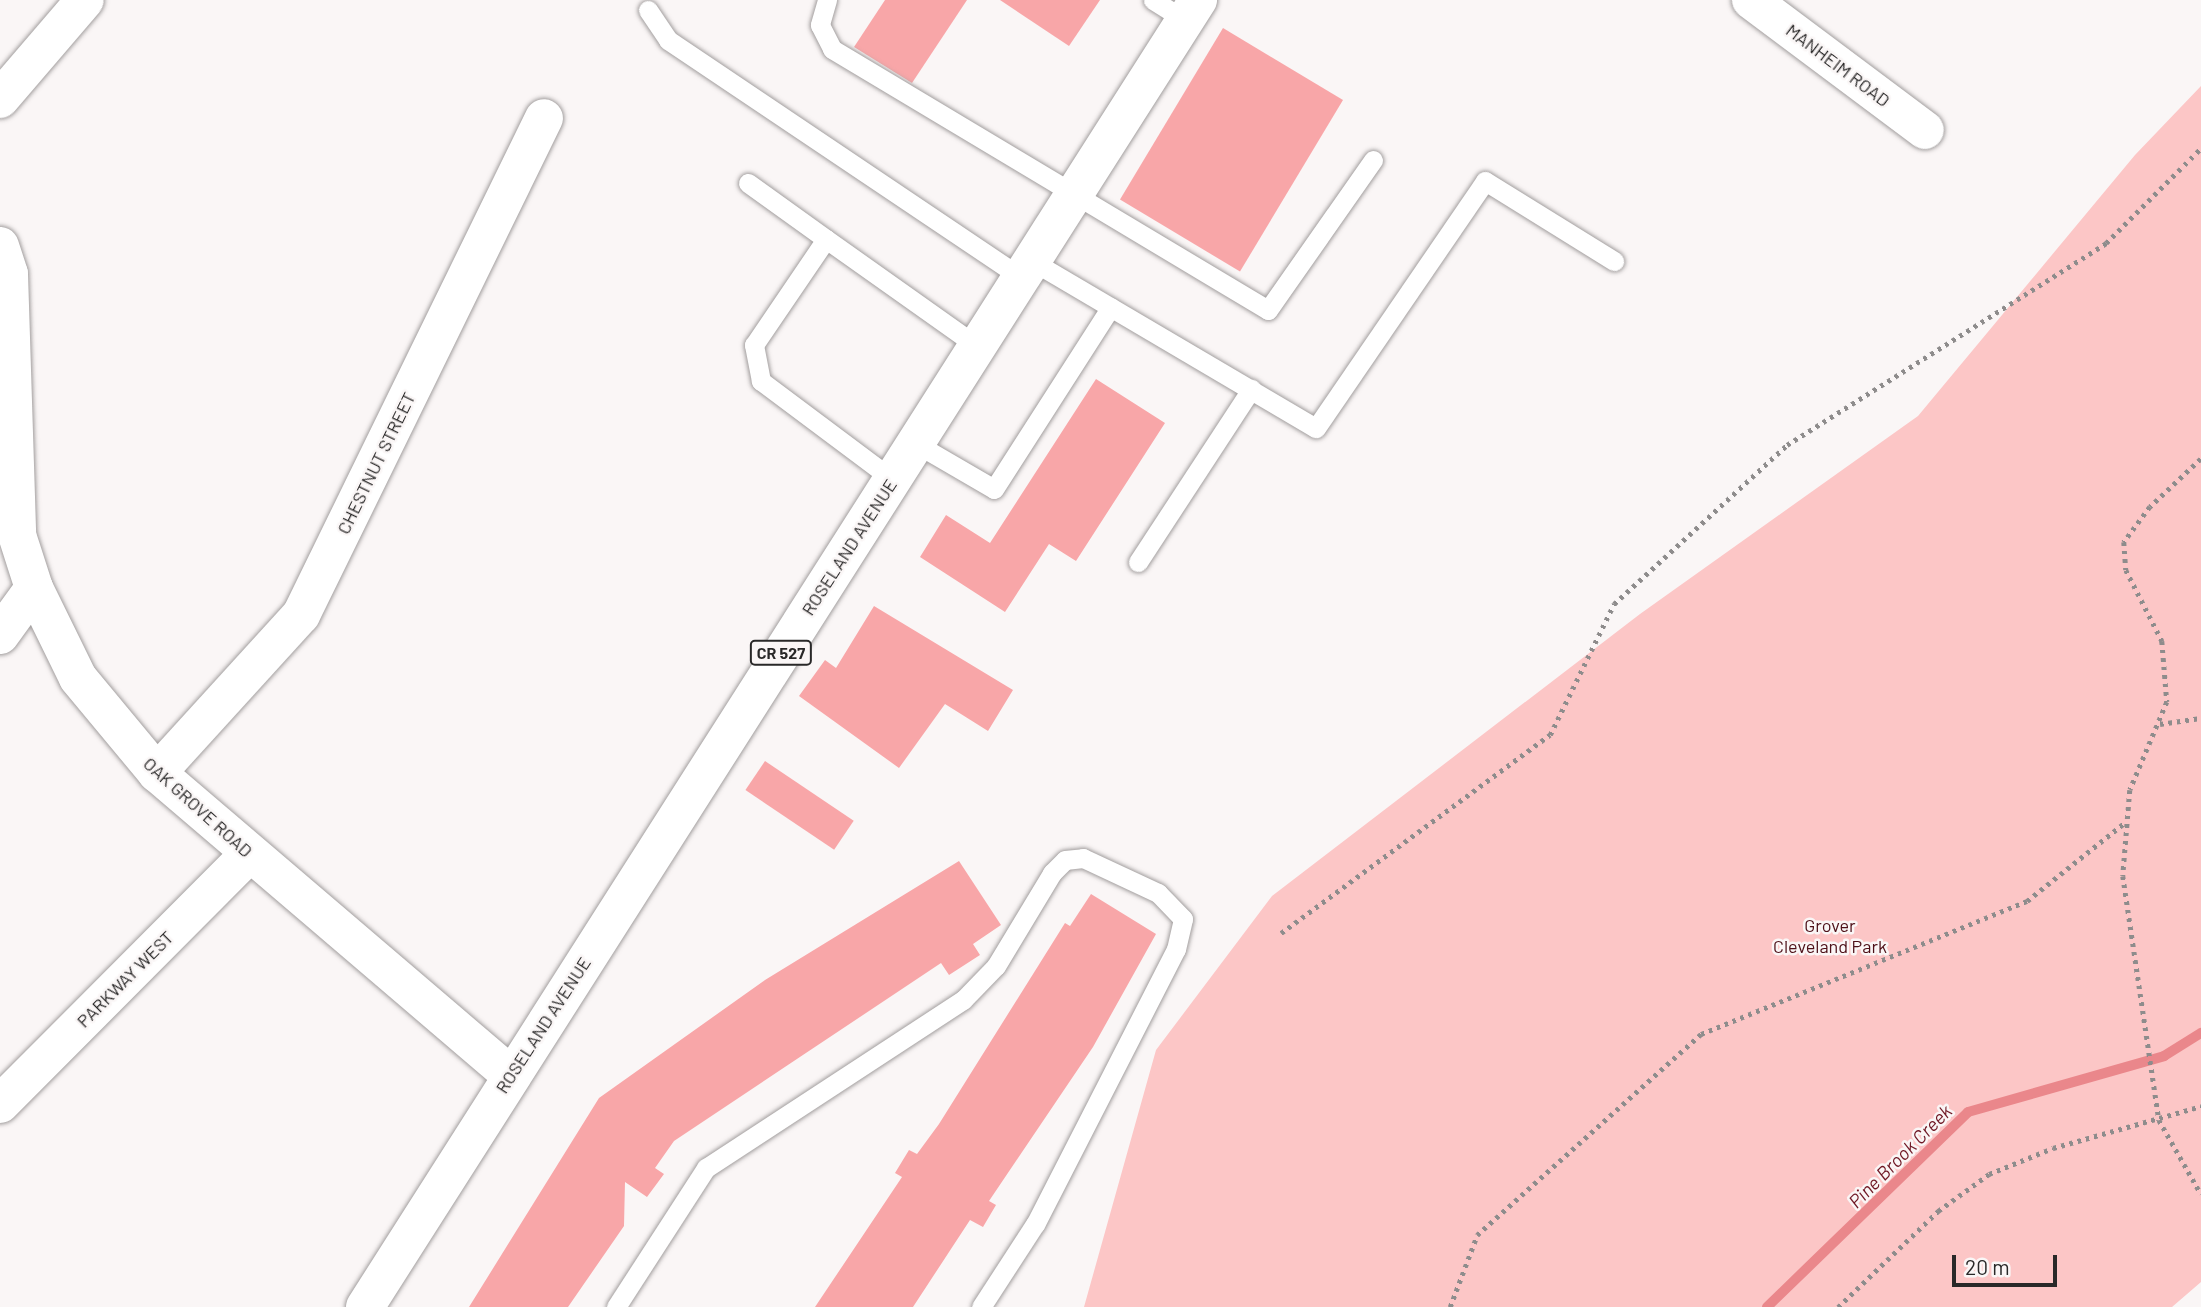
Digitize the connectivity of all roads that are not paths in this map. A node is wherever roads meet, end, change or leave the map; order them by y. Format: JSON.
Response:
{"nodes":[{"id":1,"x":85,"y":0,"type":"edge"},
{"id":2,"x":827,"y":0,"type":"edge"},
{"id":3,"x":1153,"y":0,"type":"edge"},
{"id":4,"x":1751,"y":0,"type":"edge"},
{"id":5,"x":648,"y":10,"type":"dead end"},
{"id":6,"x":1192,"y":10,"type":"edge"},
{"id":7,"x":0,"y":99,"type":"edge"},
{"id":8,"x":544,"y":118,"type":"dead end"},
{"id":9,"x":1925,"y":131,"type":"dead end"},
{"id":10,"x":1373,"y":160,"type":"dead end"},
{"id":11,"x":748,"y":183,"type":"dead end"},
{"id":12,"x":1076,"y":192,"type":"junction"},
{"id":13,"x":826,"y":239,"type":"junction"},
{"id":14,"x":0,"y":246,"type":"edge"},
{"id":15,"x":1614,"y":261,"type":"dead end"},
{"id":16,"x":1026,"y":269,"type":"junction"},
{"id":17,"x":1111,"y":307,"type":"junction"},
{"id":18,"x":977,"y":346,"type":"junction"},
{"id":19,"x":1251,"y":389,"type":"junction"},
{"id":20,"x":915,"y":443,"type":"junction"},
{"id":21,"x":892,"y":479,"type":"junction"},
{"id":22,"x":1138,"y":562,"type":"dead end"},
{"id":23,"x":34,"y":588,"type":"junction"},
{"id":24,"x":0,"y":635,"type":"edge"},
{"id":25,"x":157,"y":773,"type":"junction"},
{"id":26,"x":249,"y":854,"type":"junction"},
{"id":27,"x":511,"y":1075,"type":"junction"},
{"id":28,"x":0,"y":1104,"type":"edge"},
{"id":29,"x":365,"y":1307,"type":"edge"},
{"id":30,"x":616,"y":1307,"type":"edge"},
{"id":31,"x":981,"y":1307,"type":"edge"}],
"edges":[{"from":1,"to":7,"type":"street"},
{"from":2,"to":12,"type":"lane"},
{"from":3,"to":6,"type":"lane"},
{"from":4,"to":9,"type":"street","name":"MANHEIM ROAD"},
{"from":5,"to":16,"type":"lane"},
{"from":6,"to":12,"type":"street","name":"ROSELAND AVENUE","number":"CR 527"},
{"from":8,"to":25,"type":"street","name":"CHESTNUT STREET"},
{"from":10,"to":12,"type":"lane"},
{"from":11,"to":13,"type":"lane"},
{"from":12,"to":16,"type":"street","name":"ROSELAND AVENUE","number":"CR 527"},
{"from":13,"to":18,"type":"lane"},
{"from":13,"to":21,"type":"lane"},
{"from":14,"to":23,"type":"street","name":"OAK GROVE ROAD"},
{"from":15,"to":19,"type":"lane"},
{"from":16,"to":17,"type":"lane"},
{"from":16,"to":18,"type":"street","name":"ROSELAND AVENUE","number":"CR 527"},
{"from":17,"to":19,"type":"lane"},
{"from":17,"to":20,"type":"lane"},
{"from":18,"to":20,"type":"street","name":"ROSELAND AVENUE","number":"CR 527"},
{"from":19,"to":22,"type":"lane"},
{"from":20,"to":21,"type":"street","name":"ROSELAND AVENUE","number":"CR 527"},
{"from":21,"to":27,"type":"street","name":"ROSELAND AVENUE","number":"CR 527"},
{"from":23,"to":24,"type":"street"},
{"from":23,"to":25,"type":"street","name":"OAK GROVE ROAD"},
{"from":25,"to":26,"type":"street","name":"OAK GROVE ROAD"},
{"from":26,"to":27,"type":"street","name":"OAK GROVE ROAD"},
{"from":26,"to":28,"type":"street","name":"PARKWAY WEST"},
{"from":27,"to":29,"type":"street","name":"ROSELAND AVENUE","number":"CR 527"},
{"from":30,"to":31,"type":"lane"}]}
